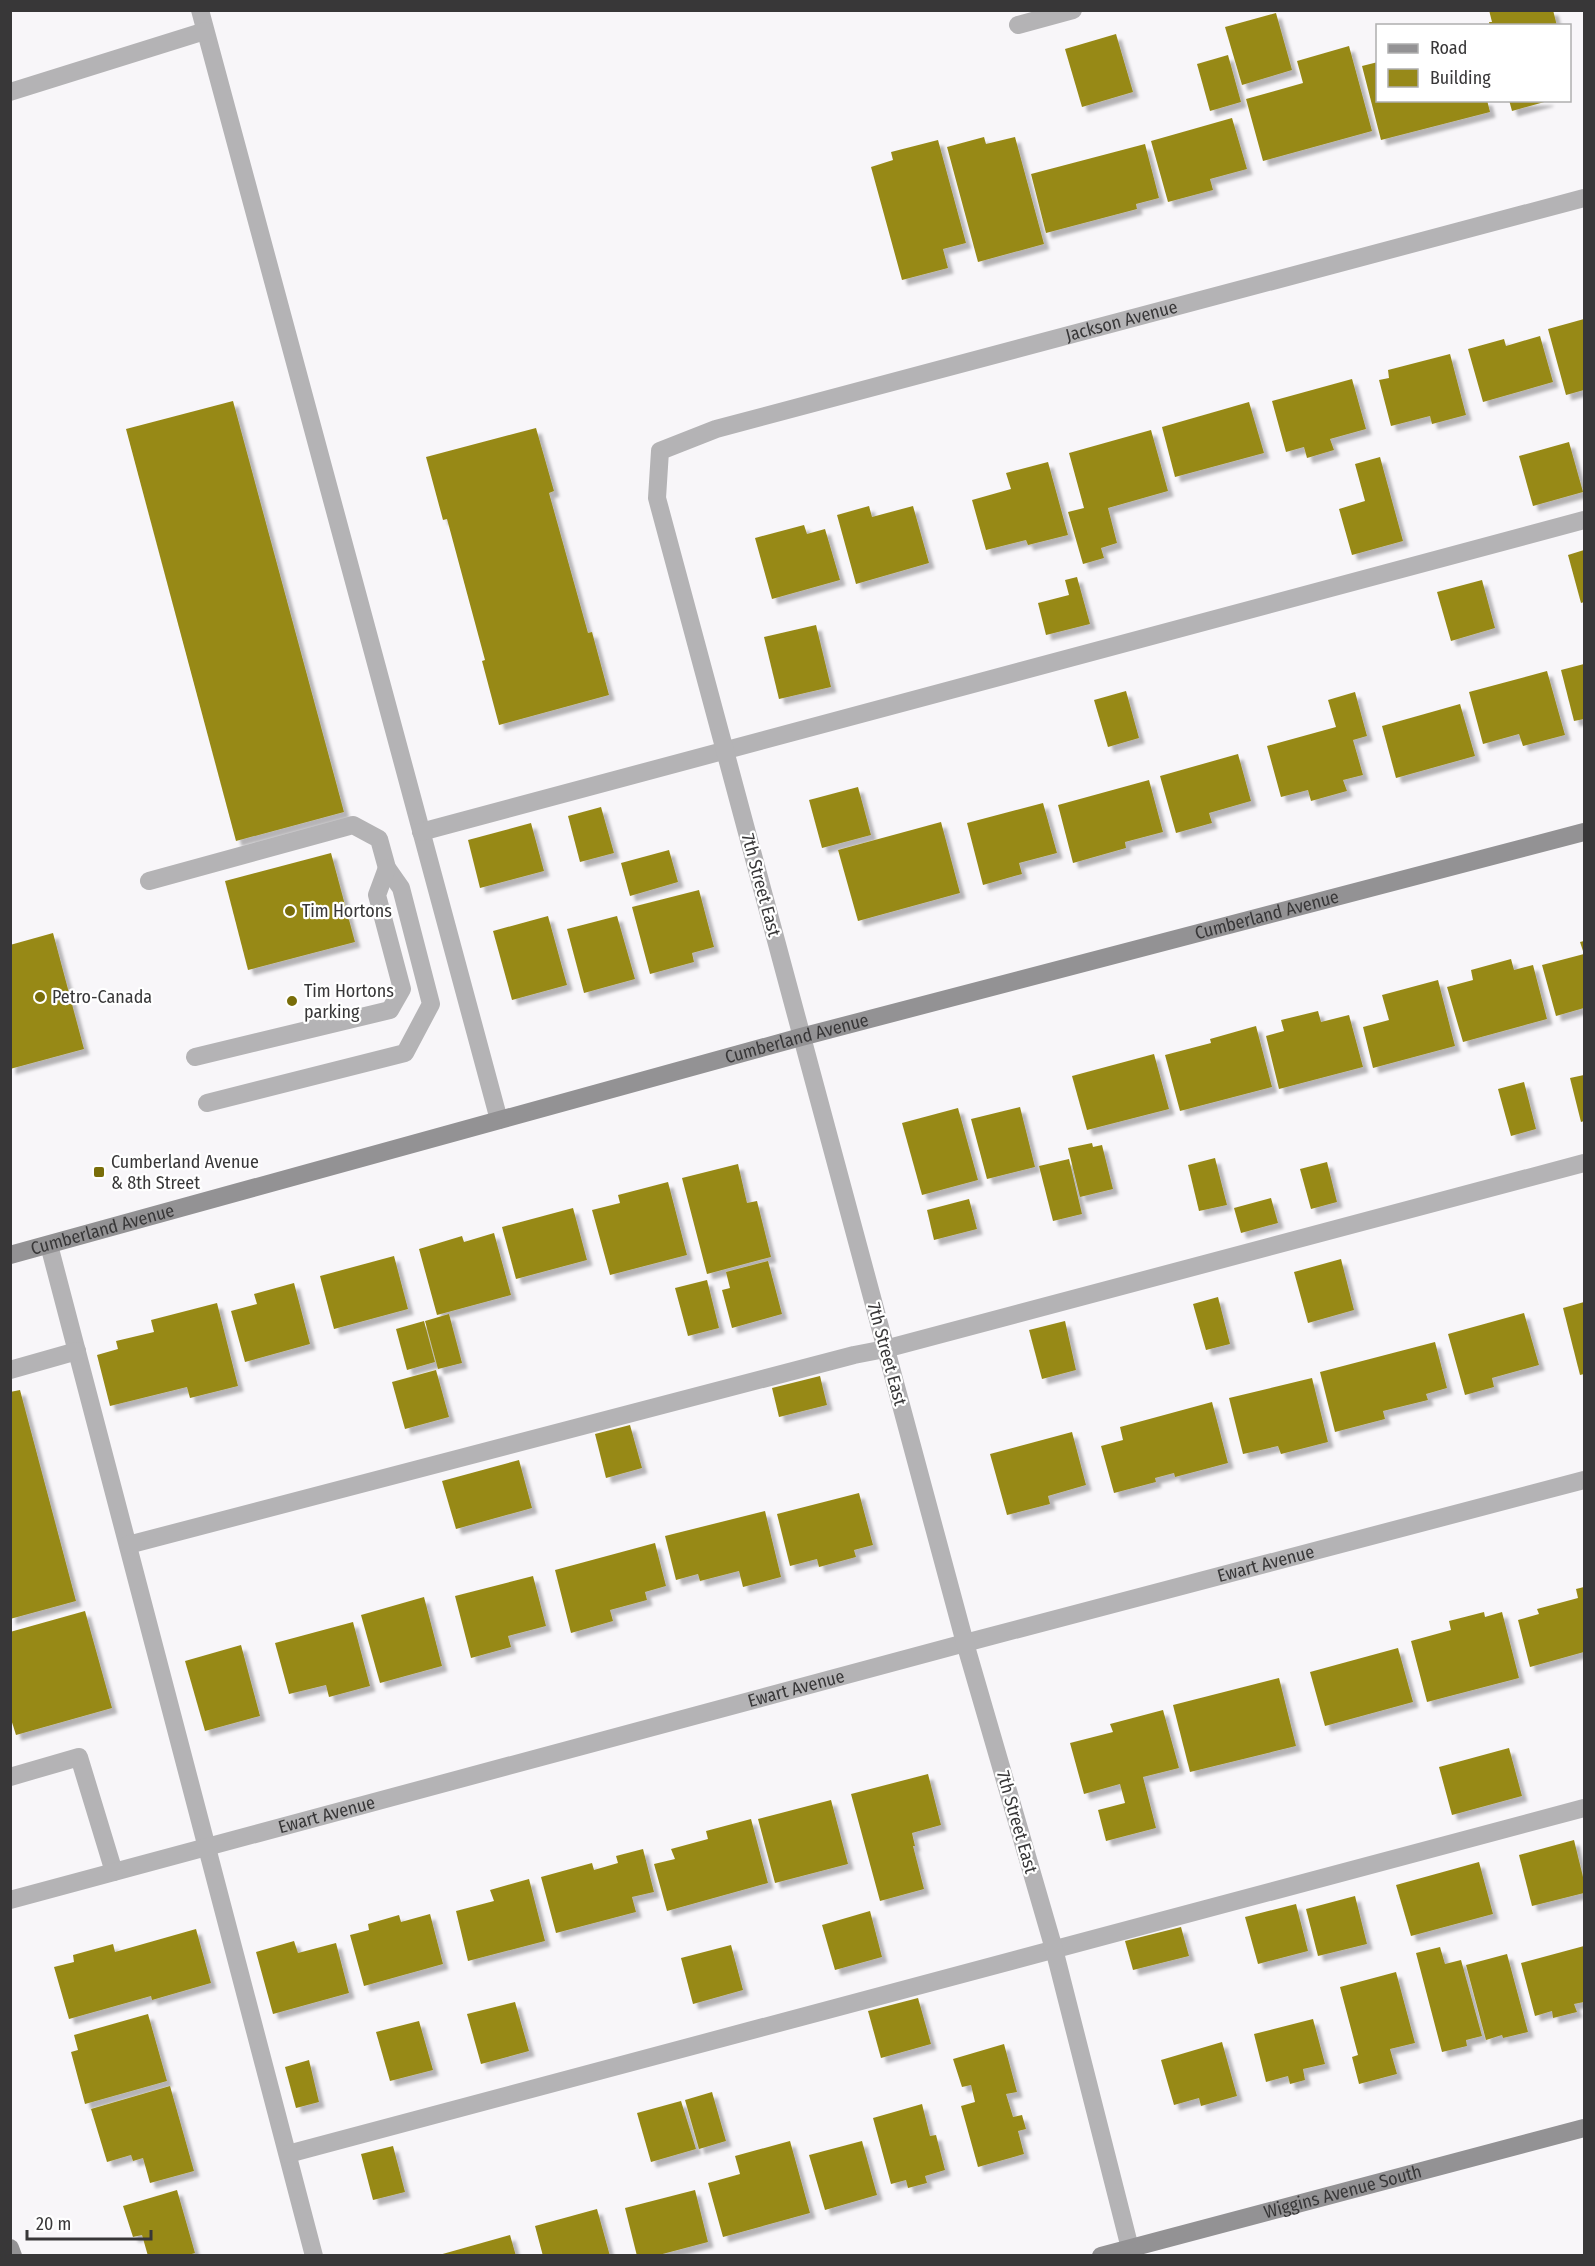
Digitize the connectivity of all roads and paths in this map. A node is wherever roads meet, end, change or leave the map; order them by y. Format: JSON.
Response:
{"nodes":[{"id":1,"x":200,"y":10,"type":"edge"},
{"id":2,"x":1073,"y":10,"type":"edge"},
{"id":3,"x":1018,"y":25,"type":"dead end"},
{"id":4,"x":205,"y":31,"type":"junction"},
{"id":5,"x":10,"y":92,"type":"edge"},
{"id":6,"x":1584,"y":198,"type":"edge"},
{"id":7,"x":660,"y":451,"type":"joint"},
{"id":8,"x":1584,"y":520,"type":"edge"},
{"id":9,"x":726,"y":749,"type":"junction"},
{"id":10,"x":421,"y":832,"type":"junction"},
{"id":11,"x":1584,"y":832,"type":"edge"},
{"id":12,"x":387,"y":868,"type":"junction"},
{"id":13,"x":149,"y":881,"type":"dead end"},
{"id":14,"x":801,"y":1036,"type":"junction"},
{"id":15,"x":195,"y":1058,"type":"dead end"},
{"id":16,"x":207,"y":1103,"type":"dead end"},
{"id":17,"x":499,"y":1120,"type":"junction"},
{"id":18,"x":1584,"y":1163,"type":"edge"},
{"id":19,"x":49,"y":1245,"type":"junction"},
{"id":20,"x":10,"y":1255,"type":"edge"},
{"id":21,"x":885,"y":1349,"type":"junction"},
{"id":22,"x":77,"y":1351,"type":"junction"},
{"id":23,"x":10,"y":1371,"type":"edge"},
{"id":24,"x":1584,"y":1480,"type":"edge"},
{"id":25,"x":128,"y":1545,"type":"junction"},
{"id":26,"x":965,"y":1643,"type":"junction"},
{"id":27,"x":10,"y":1777,"type":"edge"},
{"id":28,"x":1584,"y":1808,"type":"edge"},
{"id":29,"x":207,"y":1848,"type":"junction"},
{"id":30,"x":114,"y":1872,"type":"junction"},
{"id":31,"x":10,"y":1900,"type":"edge"},
{"id":32,"x":1054,"y":1949,"type":"junction"},
{"id":33,"x":1584,"y":2128,"type":"edge"},
{"id":34,"x":288,"y":2154,"type":"junction"},
{"id":35,"x":10,"y":2248,"type":"edge"},
{"id":36,"x":1131,"y":2252,"type":"edge"},
{"id":37,"x":13,"y":2256,"type":"edge"},
{"id":38,"x":314,"y":2256,"type":"edge"},
{"id":39,"x":1101,"y":2256,"type":"edge"}],
"edges":[{"from":1,"to":4,"type":"street"},
{"from":2,"to":3,"type":"street"},
{"from":4,"to":5,"type":"street"},
{"from":4,"to":10,"type":"street"},
{"from":6,"to":7,"type":"street","name":"Jackson Avenue"},
{"from":7,"to":9,"type":"street","name":"7th Street East"},
{"from":8,"to":9,"type":"street"},
{"from":9,"to":10,"type":"street"},
{"from":9,"to":14,"type":"street","name":"7th Street East"},
{"from":10,"to":17,"type":"street"},
{"from":11,"to":14,"type":"main road","name":"Cumberland Avenue"},
{"from":12,"to":13,"type":"street"},
{"from":12,"to":15,"type":"street"},
{"from":12,"to":16,"type":"street"},
{"from":14,"to":17,"type":"main road","name":"Cumberland Avenue"},
{"from":14,"to":21,"type":"street","name":"7th Street East"},
{"from":17,"to":19,"type":"main road","name":"Cumberland Avenue"},
{"from":18,"to":21,"type":"street"},
{"from":19,"to":20,"type":"main road","name":"Cumberland Avenue"},
{"from":19,"to":22,"type":"street"},
{"from":21,"to":25,"type":"street"},
{"from":21,"to":26,"type":"street","name":"7th Street East"},
{"from":22,"to":23,"type":"street"},
{"from":22,"to":25,"type":"street"},
{"from":24,"to":26,"type":"street","name":"Ewart Avenue"},
{"from":25,"to":29,"type":"street"},
{"from":26,"to":29,"type":"street","name":"Ewart Avenue"},
{"from":26,"to":32,"type":"street","name":"7th Street East"},
{"from":27,"to":30,"type":"street"},
{"from":28,"to":32,"type":"street"},
{"from":29,"to":30,"type":"street","name":"Ewart Avenue"},
{"from":29,"to":34,"type":"street"},
{"from":30,"to":31,"type":"street","name":"Ewart Avenue"},
{"from":32,"to":34,"type":"street"},
{"from":32,"to":36,"type":"street","name":"7th Street East"},
{"from":33,"to":36,"type":"main road","name":"Wiggins Avenue South"},
{"from":34,"to":38,"type":"street"},
{"from":35,"to":37,"type":"main road"},
{"from":36,"to":39,"type":"main road","name":"Wiggins Avenue South"}]}
